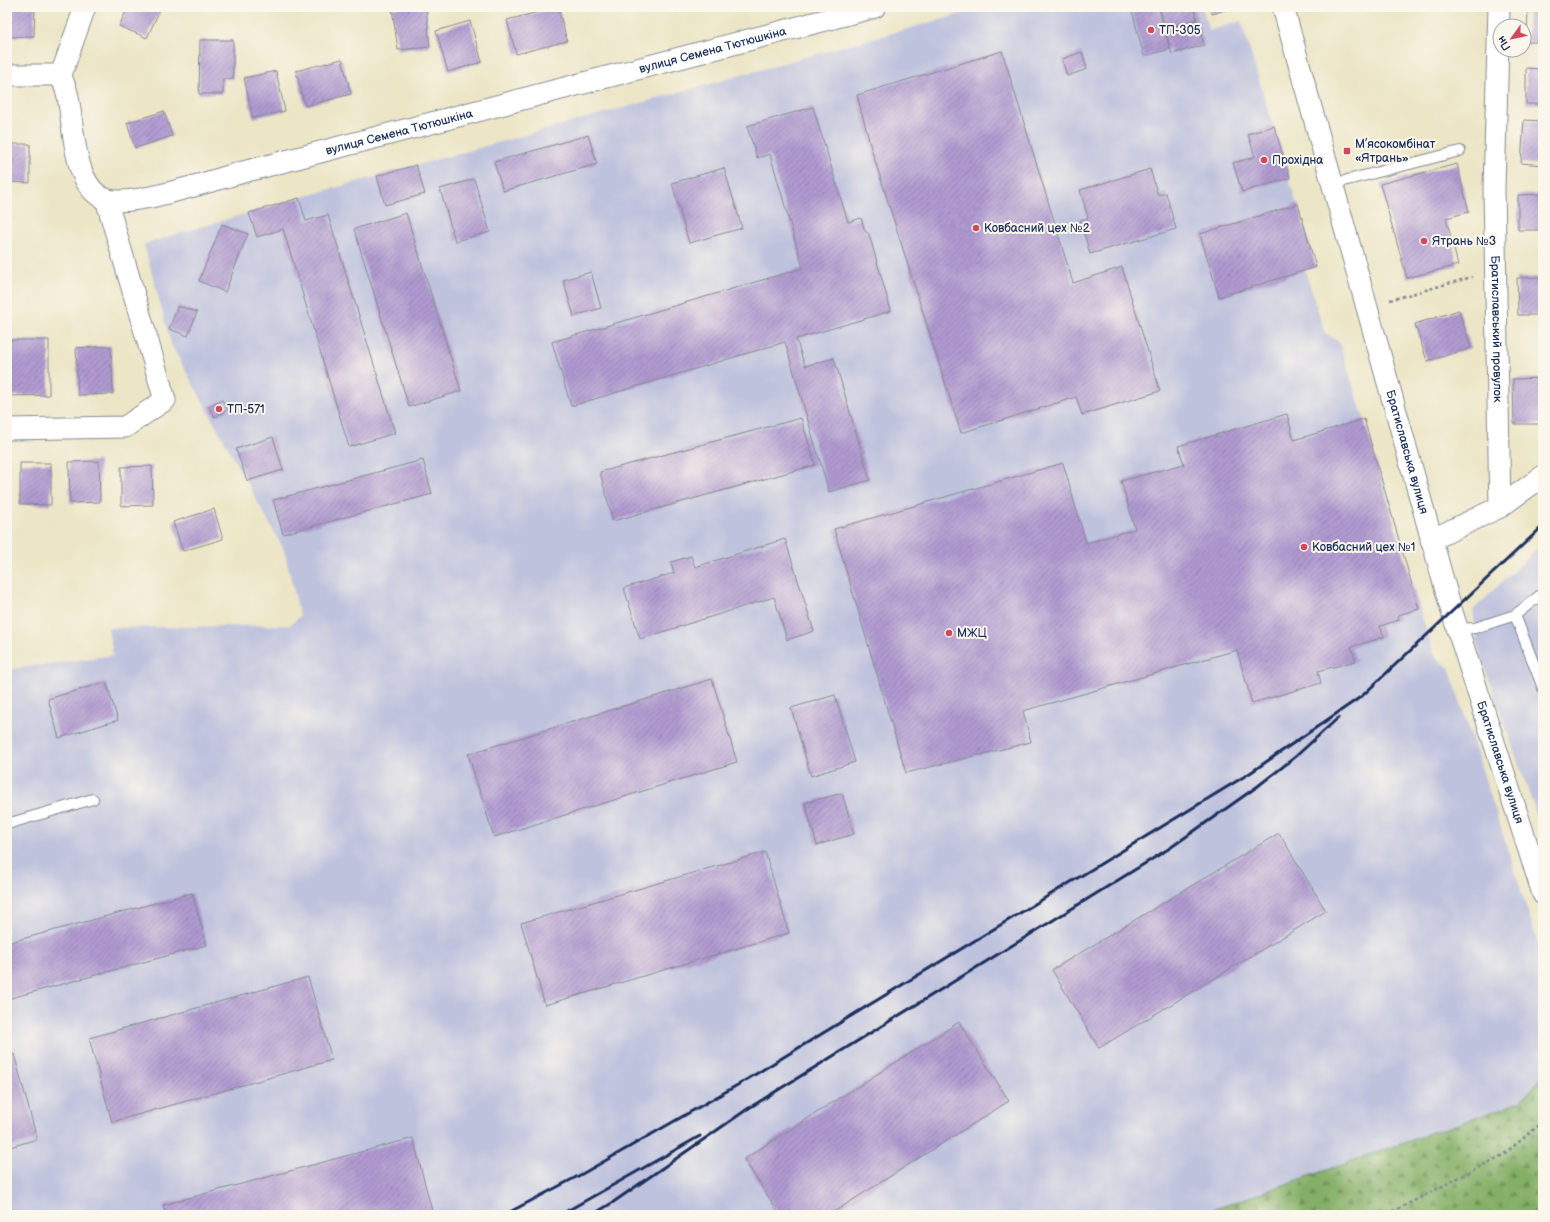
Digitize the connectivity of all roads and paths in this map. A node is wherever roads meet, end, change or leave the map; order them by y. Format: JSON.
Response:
{"nodes":[{"id":1,"x":85,"y":7,"type":"edge"},
{"id":2,"x":875,"y":7,"type":"edge"},
{"id":3,"x":1282,"y":7,"type":"edge"},
{"id":4,"x":1499,"y":7,"type":"edge"},
{"id":5,"x":7,"y":75,"type":"edge"},
{"id":6,"x":61,"y":75,"type":"junction"},
{"id":7,"x":1460,"y":150,"type":"dead end"},
{"id":8,"x":1332,"y":184,"type":"junction"},
{"id":9,"x":106,"y":199,"type":"junction"},
{"id":10,"x":1495,"y":270,"type":"junction"},
{"id":11,"x":1366,"y":307,"type":"junction"},
{"id":12,"x":7,"y":429,"type":"edge"},
{"id":13,"x":1543,"y":476,"type":"edge"},
{"id":14,"x":1500,"y":507,"type":"junction"},
{"id":15,"x":1431,"y":540,"type":"junction"},
{"id":16,"x":1543,"y":593,"type":"edge"},
{"id":17,"x":1515,"y":615,"type":"junction"},
{"id":18,"x":1457,"y":629,"type":"junction"},
{"id":19,"x":1543,"y":688,"type":"edge"},
{"id":20,"x":93,"y":799,"type":"dead end"},
{"id":21,"x":7,"y":824,"type":"edge"},
{"id":22,"x":1543,"y":894,"type":"edge"},
{"id":23,"x":1543,"y":1122,"type":"edge"},
{"id":24,"x":1381,"y":1215,"type":"edge"}],
"edges":[{"from":1,"to":6,"type":"street"},
{"from":2,"to":9,"type":"street","name":"вулиця Семена Тютюшкіна"},
{"from":3,"to":8,"type":"street","name":"Братиславська вулиця"},
{"from":4,"to":10,"type":"street","name":"Братиславський провулок"},
{"from":5,"to":6,"type":"street"},
{"from":6,"to":9,"type":"street"},
{"from":7,"to":8,"type":"lane"},
{"from":8,"to":11,"type":"street","name":"Братиславська вулиця"},
{"from":9,"to":12,"type":"street"},
{"from":10,"to":11,"type":"path"},
{"from":10,"to":14,"type":"street","name":"Братиславський провулок"},
{"from":11,"to":15,"type":"street","name":"Братиславська вулиця"},
{"from":13,"to":14,"type":"street"},
{"from":14,"to":15,"type":"street"},
{"from":15,"to":18,"type":"street","name":"Братиславська вулиця"},
{"from":16,"to":17,"type":"lane"},
{"from":17,"to":18,"type":"lane"},
{"from":17,"to":19,"type":"lane"},
{"from":18,"to":22,"type":"street","name":"Братиславська вулиця"},
{"from":20,"to":21,"type":"lane"},
{"from":23,"to":24,"type":"path"}]}
